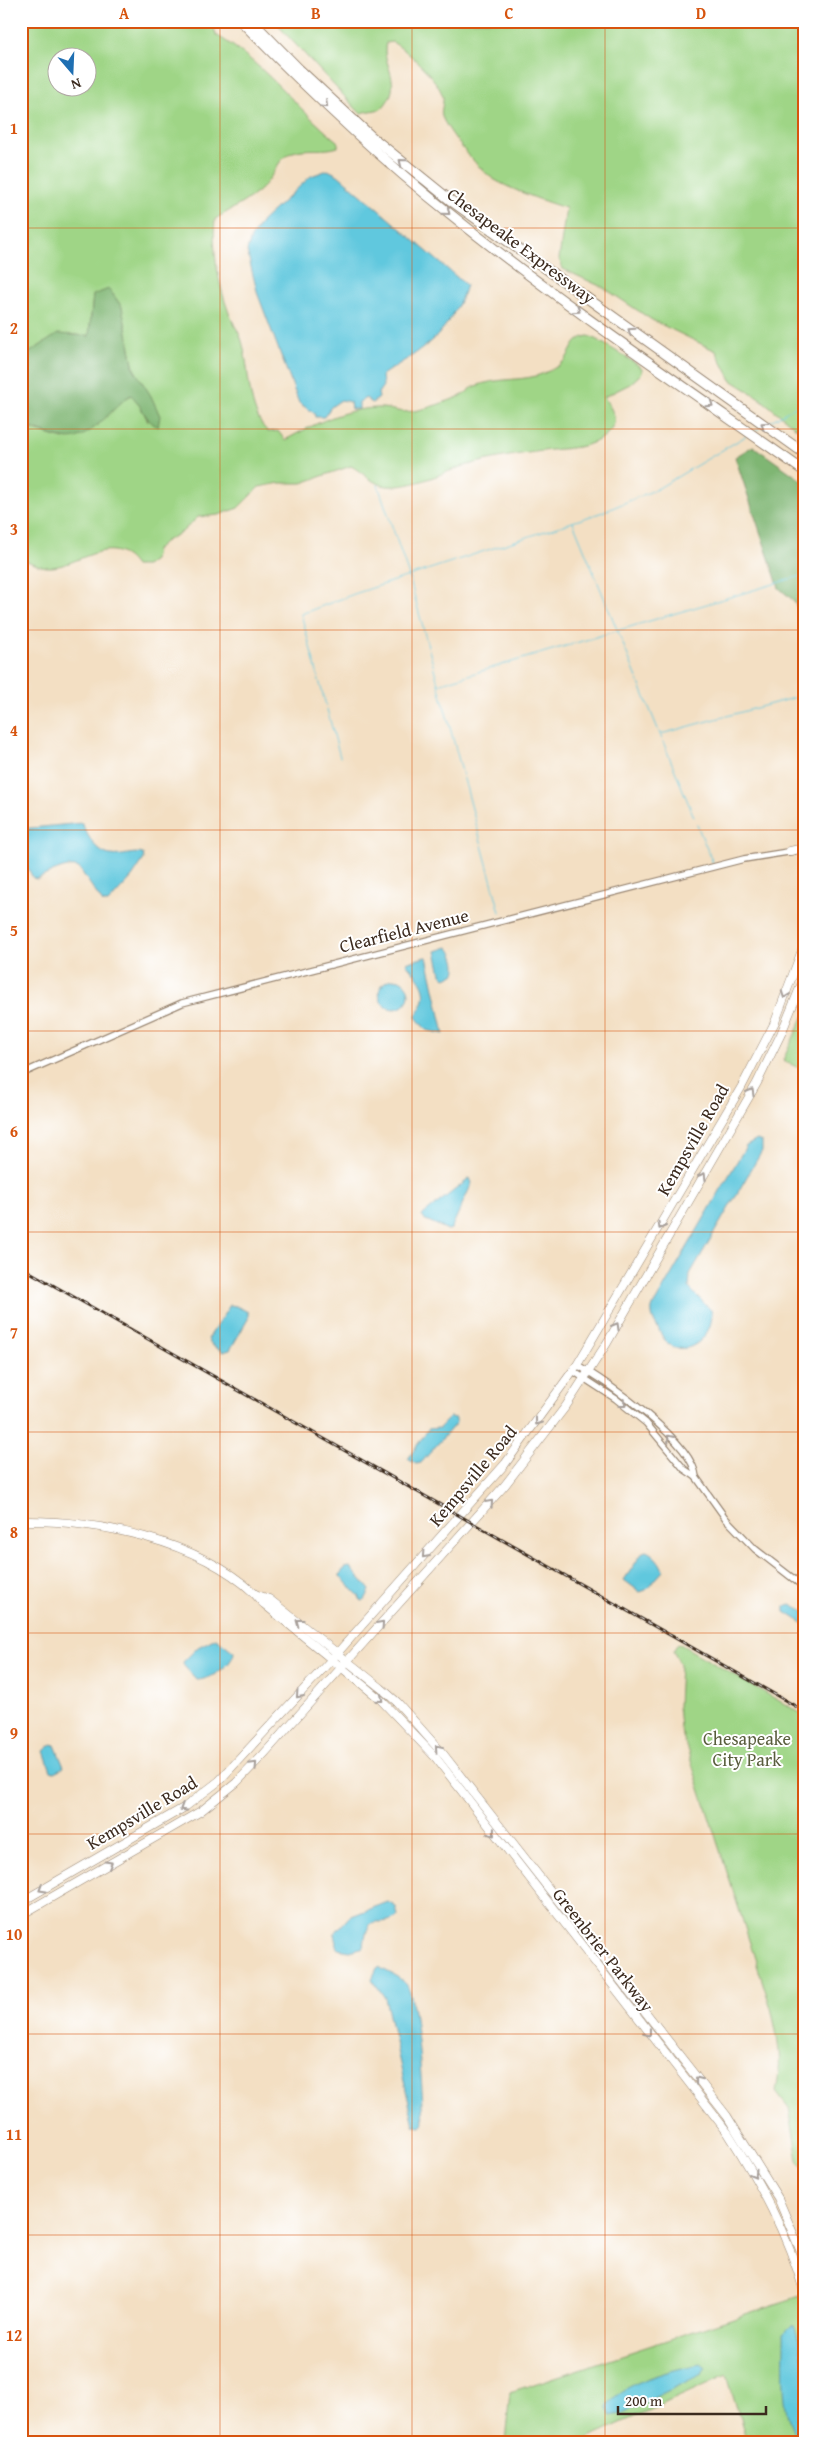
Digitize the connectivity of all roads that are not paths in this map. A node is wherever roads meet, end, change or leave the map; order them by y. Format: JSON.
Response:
{"nodes":[{"id":1,"x":241,"y":21,"type":"edge"},
{"id":2,"x":252,"y":21,"type":"edge"},
{"id":3,"x":804,"y":453,"type":"edge"},
{"id":4,"x":804,"y":470,"type":"edge"},
{"id":5,"x":804,"y":850,"type":"edge"},
{"id":6,"x":790,"y":851,"type":"joint"},
{"id":7,"x":804,"y":946,"type":"edge"},
{"id":8,"x":804,"y":978,"type":"edge"},
{"id":9,"x":21,"y":1074,"type":"edge"},
{"id":10,"x":575,"y":1368,"type":"junction"},
{"id":11,"x":587,"y":1375,"type":"junction"},
{"id":12,"x":696,"y":1477,"type":"junction"},
{"id":13,"x":21,"y":1521,"type":"edge"},
{"id":14,"x":804,"y":1587,"type":"edge"},
{"id":15,"x":255,"y":1594,"type":"junction"},
{"id":16,"x":338,"y":1652,"type":"junction"},
{"id":17,"x":332,"y":1659,"type":"junction"},
{"id":18,"x":349,"y":1660,"type":"junction"},
{"id":19,"x":342,"y":1668,"type":"junction"},
{"id":20,"x":21,"y":1902,"type":"edge"},
{"id":21,"x":21,"y":1915,"type":"edge"},
{"id":22,"x":804,"y":2259,"type":"edge"},
{"id":23,"x":804,"y":2291,"type":"edge"}],
"edges":[{"from":1,"to":4,"type":"highway","name":"Chesapeake Expressway","one_way":true},
{"from":3,"to":2,"type":"highway","name":"Chesapeake Expressway","one_way":true},
{"from":5,"to":6,"type":"main road"},
{"from":6,"to":9,"type":"street","name":"Clearfield Avenue"},
{"from":7,"to":10,"type":"main road","name":"Kempsville Road","one_way":true},
{"from":11,"to":8,"type":"main road","name":"Kempsville Road","one_way":true},
{"from":10,"to":11,"type":"street"},
{"from":10,"to":16,"type":"main road","name":"Kempsville Road","one_way":true},
{"from":11,"to":12,"type":"street","one_way":true},
{"from":12,"to":11,"type":"street","one_way":true},
{"from":18,"to":11,"type":"main road","name":"Kempsville Road","one_way":true},
{"from":12,"to":14,"type":"street"},
{"from":13,"to":15,"type":"main road"},
{"from":16,"to":15,"type":"main road","name":"Greenbrier Parkway","one_way":true},
{"from":15,"to":17,"type":"main road","name":"Greenbrier Parkway"},
{"from":16,"to":17,"type":"main road","name":"Kempsville Road"},
{"from":16,"to":18,"type":"main road","name":"Greenbrier Parkway"},
{"from":17,"to":19,"type":"main road","name":"Greenbrier Parkway"},
{"from":17,"to":20,"type":"main road","name":"Kempsville Road","one_way":true},
{"from":18,"to":19,"type":"main road","name":"Kempsville Road"},
{"from":22,"to":18,"type":"main road","name":"Greenbrier Parkway","one_way":true},
{"from":21,"to":19,"type":"main road","name":"Kempsville Road","one_way":true},
{"from":19,"to":23,"type":"main road","name":"Greenbrier Parkway","one_way":true}]}
